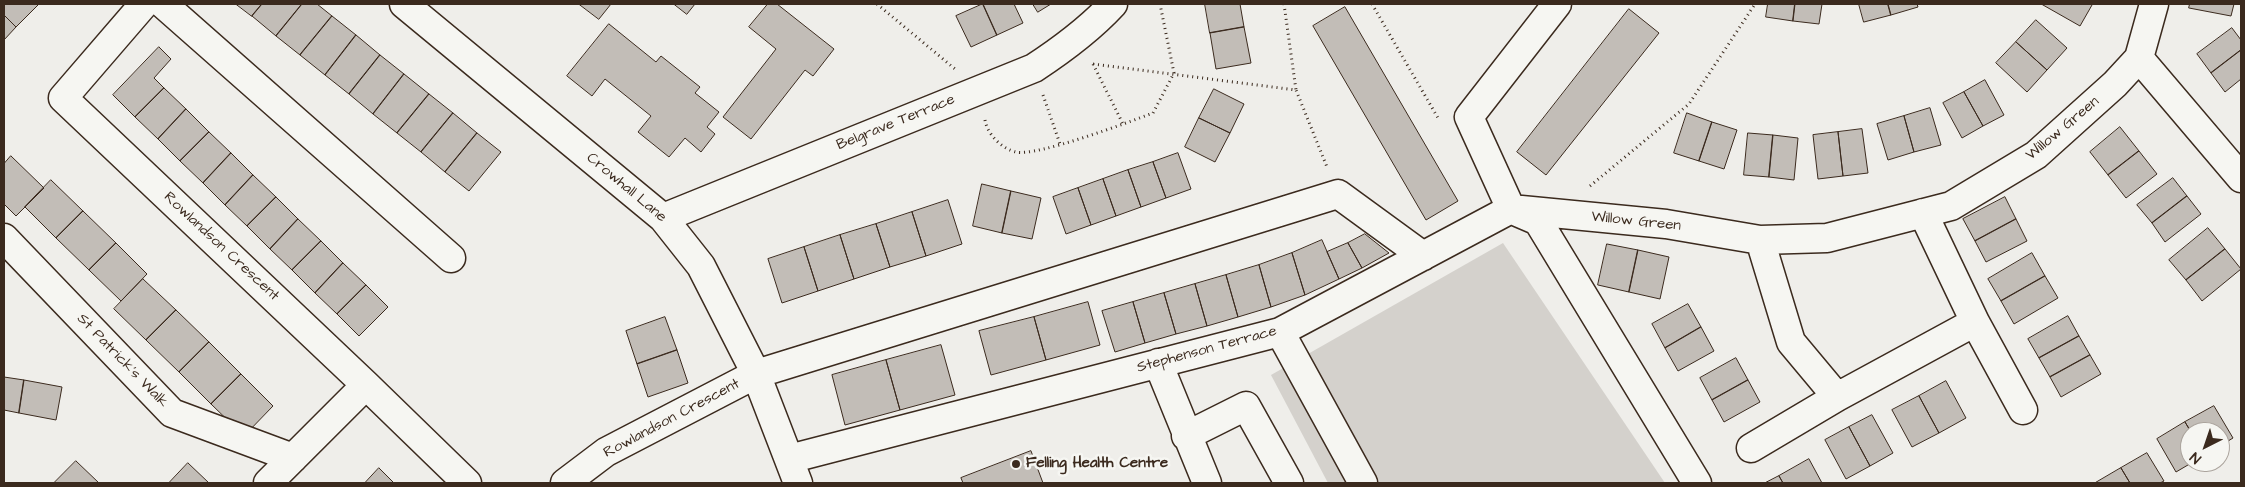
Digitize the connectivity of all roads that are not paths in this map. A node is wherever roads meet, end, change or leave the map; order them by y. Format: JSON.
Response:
{"nodes":[{"id":1,"x":144,"y":4,"type":"edge"},
{"id":2,"x":163,"y":4,"type":"edge"},
{"id":3,"x":404,"y":4,"type":"edge"},
{"id":4,"x":1112,"y":4,"type":"edge"},
{"id":5,"x":1557,"y":4,"type":"edge"},
{"id":6,"x":2154,"y":4,"type":"edge"},
{"id":7,"x":2139,"y":58,"type":"junction"},
{"id":8,"x":2241,"y":178,"type":"edge"},
{"id":9,"x":1511,"y":210,"type":"junction"},
{"id":10,"x":1924,"y":213,"type":"junction"},
{"id":11,"x":664,"y":218,"type":"junction"},
{"id":12,"x":4,"y":238,"type":"edge"},
{"id":13,"x":1760,"y":240,"type":"junction"},
{"id":14,"x":1422,"y":256,"type":"junction"},
{"id":15,"x":451,"y":258,"type":"dead end"},
{"id":16,"x":1975,"y":322,"type":"junction"},
{"id":17,"x":1280,"y":332,"type":"junction"},
{"id":18,"x":1158,"y":363,"type":"junction"},
{"id":19,"x":756,"y":374,"type":"junction"},
{"id":20,"x":366,"y":385,"type":"junction"},
{"id":21,"x":1836,"y":397,"type":"junction"},
{"id":22,"x":2023,"y":410,"type":"dead end"},
{"id":23,"x":1186,"y":436,"type":"junction"},
{"id":24,"x":1751,"y":448,"type":"dead end"},
{"id":25,"x":293,"y":458,"type":"junction"},
{"id":26,"x":794,"y":471,"type":"edge"},
{"id":27,"x":268,"y":483,"type":"edge"},
{"id":28,"x":467,"y":483,"type":"edge"},
{"id":29,"x":565,"y":483,"type":"edge"},
{"id":30,"x":1207,"y":483,"type":"edge"},
{"id":31,"x":1289,"y":483,"type":"edge"},
{"id":32,"x":1363,"y":483,"type":"edge"},
{"id":33,"x":1696,"y":483,"type":"edge"}],
"edges":[{"from":1,"to":20,"type":"street","name":"Rowlandson Crescent"},
{"from":2,"to":15,"type":"street"},
{"from":3,"to":11,"type":"street","name":"Crowhall Lane"},
{"from":4,"to":11,"type":"street","name":"Belgrave Terrace"},
{"from":5,"to":9,"type":"street"},
{"from":6,"to":7,"type":"street","name":"Willow Green"},
{"from":7,"to":8,"type":"street"},
{"from":7,"to":10,"type":"street","name":"Willow Green"},
{"from":9,"to":13,"type":"street","name":"Willow Green"},
{"from":9,"to":14,"type":"street","name":"Stephenson Terrace"},
{"from":9,"to":33,"type":"street"},
{"from":10,"to":13,"type":"street","name":"Willow Green"},
{"from":10,"to":16,"type":"street"},
{"from":11,"to":19,"type":"street","name":"Crowhall Lane"},
{"from":12,"to":25,"type":"street","name":"St Patrick's Walk"},
{"from":13,"to":21,"type":"street"},
{"from":14,"to":17,"type":"street","name":"Stephenson Terrace"},
{"from":14,"to":19,"type":"street","name":"Rowlandson Crescent"},
{"from":16,"to":21,"type":"street"},
{"from":16,"to":22,"type":"street"},
{"from":17,"to":18,"type":"street","name":"Stephenson Terrace"},
{"from":17,"to":32,"type":"street"},
{"from":18,"to":23,"type":"street"},
{"from":18,"to":26,"type":"street","name":"Stephenson Terrace"},
{"from":19,"to":26,"type":"street","name":"Crowhall Lane"},
{"from":19,"to":29,"type":"street","name":"Rowlandson Crescent"},
{"from":20,"to":25,"type":"street"},
{"from":20,"to":28,"type":"street","name":"Rowlandson Crescent"},
{"from":21,"to":24,"type":"street"},
{"from":23,"to":30,"type":"street"},
{"from":23,"to":31,"type":"street"},
{"from":25,"to":27,"type":"street"}]}
